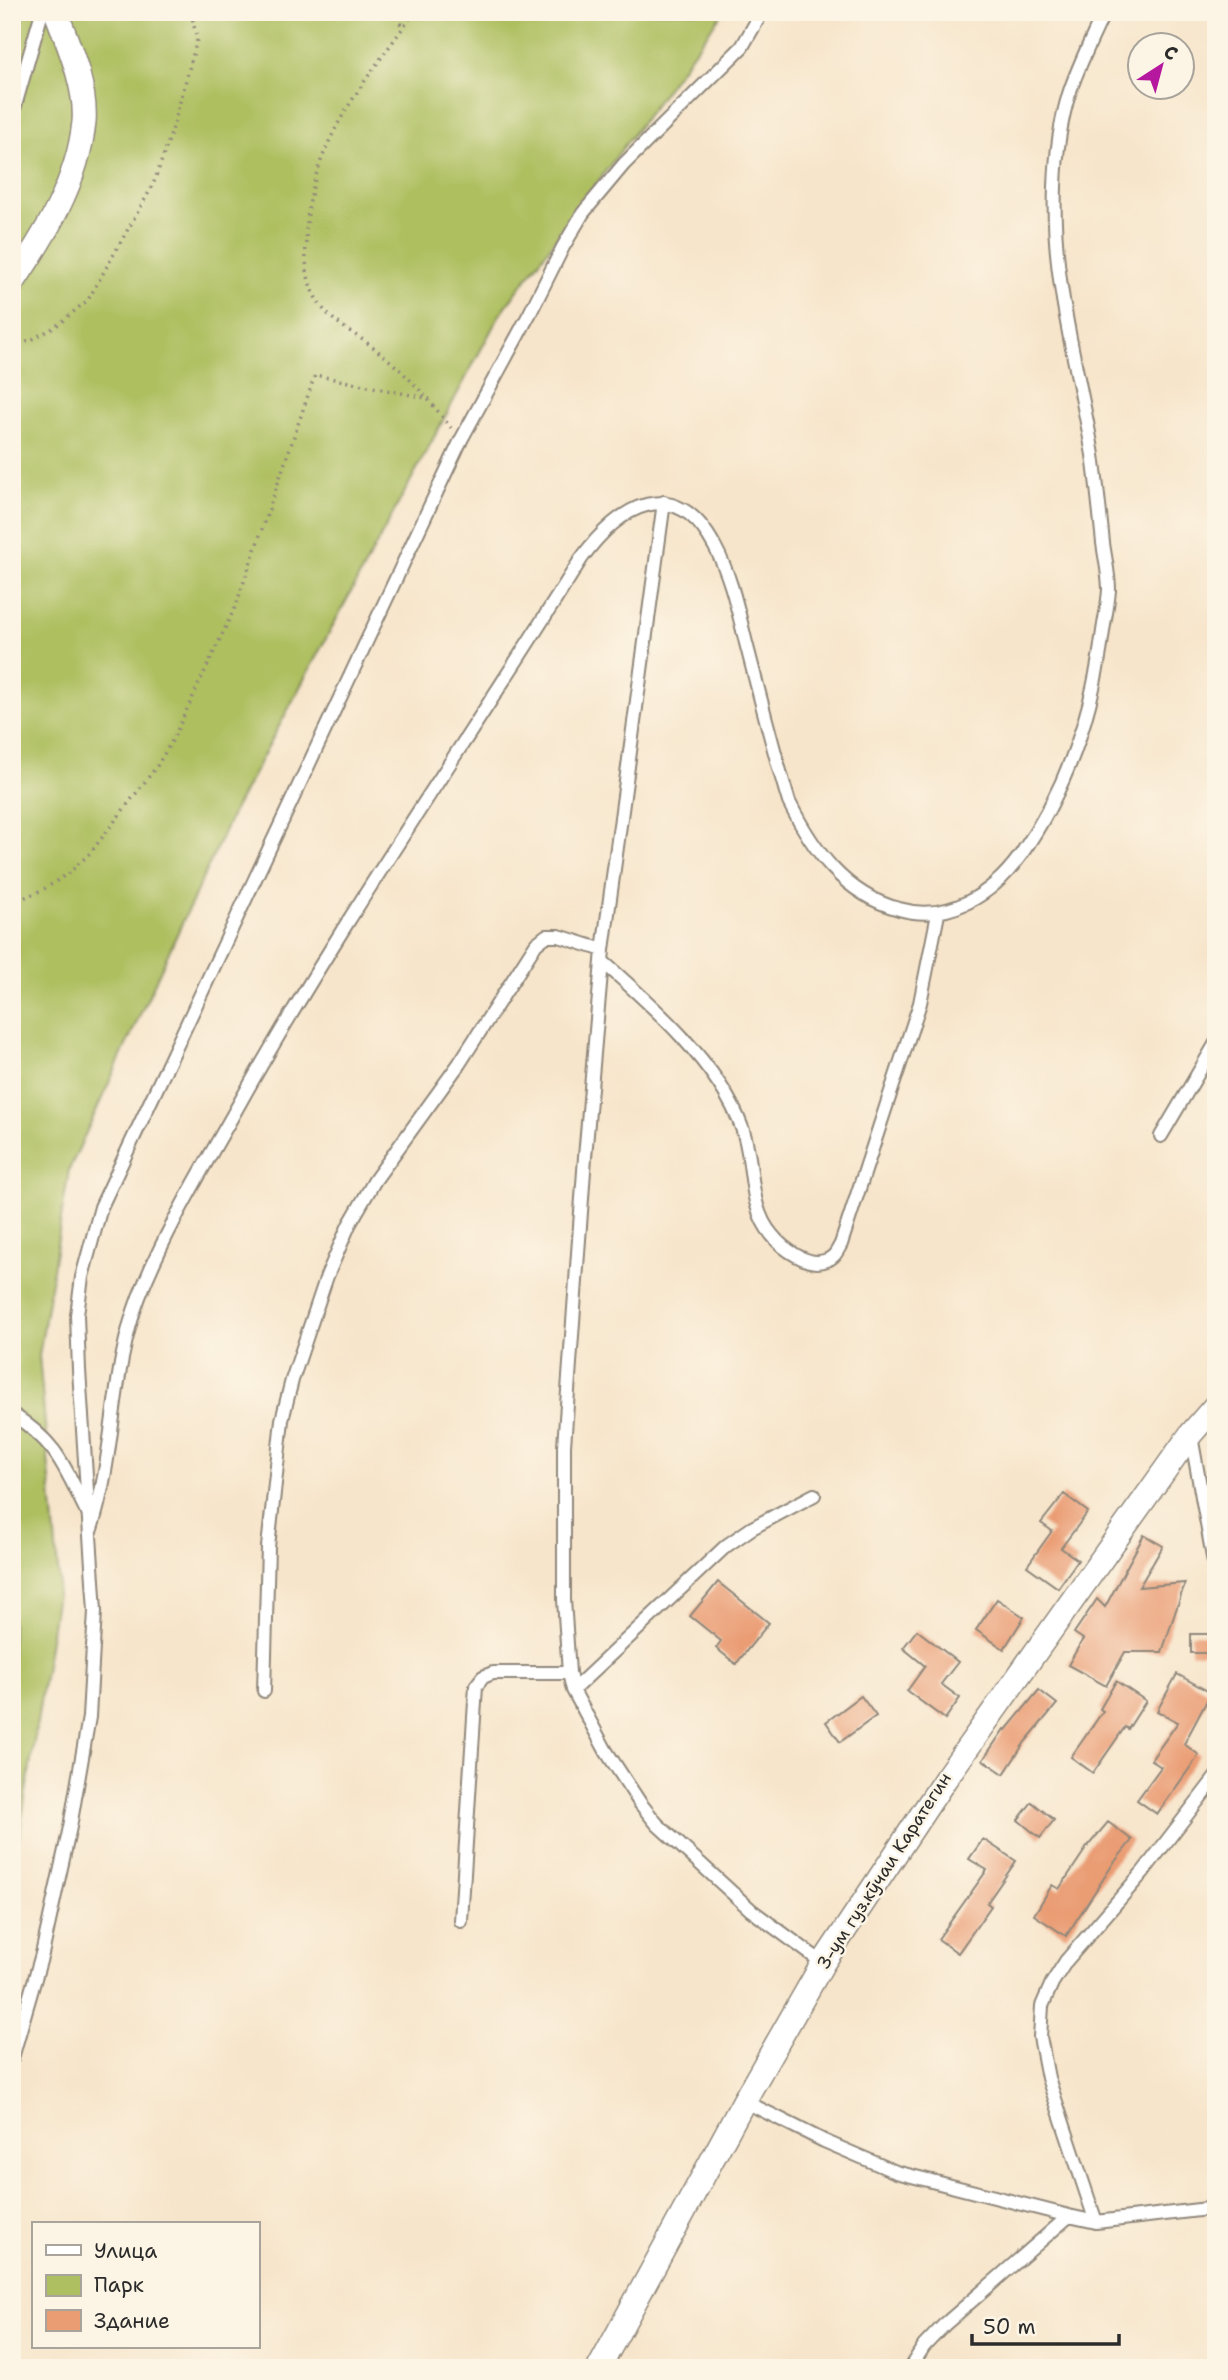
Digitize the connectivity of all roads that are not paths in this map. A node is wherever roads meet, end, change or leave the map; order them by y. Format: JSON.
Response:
{"nodes":[{"id":1,"x":42,"y":12,"type":"edge"},
{"id":2,"x":56,"y":12,"type":"edge"},
{"id":3,"x":762,"y":12,"type":"edge"},
{"id":4,"x":1104,"y":12,"type":"edge"},
{"id":5,"x":12,"y":116,"type":"edge"},
{"id":6,"x":12,"y":284,"type":"edge"},
{"id":7,"x":664,"y":502,"type":"junction"},
{"id":8,"x":938,"y":914,"type":"junction"},
{"id":9,"x":602,"y":955,"type":"junction"},
{"id":10,"x":1216,"y":1043,"type":"edge"},
{"id":11,"x":1161,"y":1136,"type":"dead end"},
{"id":12,"x":1216,"y":1405,"type":"edge"},
{"id":13,"x":12,"y":1414,"type":"edge"},
{"id":14,"x":1190,"y":1435,"type":"junction"},
{"id":15,"x":814,"y":1495,"type":"dead end"},
{"id":16,"x":90,"y":1523,"type":"junction"},
{"id":17,"x":1216,"y":1574,"type":"edge"},
{"id":18,"x":569,"y":1672,"type":"junction"},
{"id":19,"x":573,"y":1690,"type":"junction"},
{"id":20,"x":264,"y":1691,"type":"dead end"},
{"id":21,"x":1216,"y":1777,"type":"edge"},
{"id":22,"x":461,"y":1921,"type":"dead end"},
{"id":23,"x":823,"y":1963,"type":"junction"},
{"id":24,"x":12,"y":2058,"type":"edge"},
{"id":25,"x":744,"y":2101,"type":"junction"},
{"id":26,"x":1216,"y":2208,"type":"edge"},
{"id":27,"x":1069,"y":2216,"type":"junction"},
{"id":28,"x":1096,"y":2222,"type":"junction"},
{"id":29,"x":599,"y":2368,"type":"edge"},
{"id":30,"x":910,"y":2368,"type":"edge"}],
"edges":[{"from":1,"to":5,"type":"lane"},
{"from":2,"to":6,"type":"street"},
{"from":3,"to":16,"type":"lane"},
{"from":4,"to":8,"type":"lane"},
{"from":7,"to":8,"type":"lane"},
{"from":7,"to":9,"type":"lane"},
{"from":7,"to":16,"type":"lane"},
{"from":8,"to":9,"type":"lane"},
{"from":9,"to":18,"type":"lane"},
{"from":9,"to":20,"type":"lane"},
{"from":10,"to":11,"type":"lane"},
{"from":12,"to":14,"type":"street","name":"3-ум гуз.кӯчаи Каратегин"},
{"from":13,"to":16,"type":"lane"},
{"from":14,"to":17,"type":"lane"},
{"from":14,"to":23,"type":"street","name":"3-ум гуз.кӯчаи Каратегин"},
{"from":15,"to":19,"type":"lane"},
{"from":16,"to":24,"type":"lane"},
{"from":18,"to":19,"type":"lane"},
{"from":18,"to":22,"type":"lane"},
{"from":19,"to":23,"type":"lane"},
{"from":21,"to":28,"type":"lane"},
{"from":23,"to":25,"type":"street","name":"3-ум гуз.кӯчаи Каратегин"},
{"from":25,"to":27,"type":"lane"},
{"from":25,"to":29,"type":"street","name":"3-ум гуз.кӯчаи Каратегин"},
{"from":26,"to":28,"type":"lane"},
{"from":27,"to":28,"type":"lane"},
{"from":27,"to":30,"type":"lane"}]}
